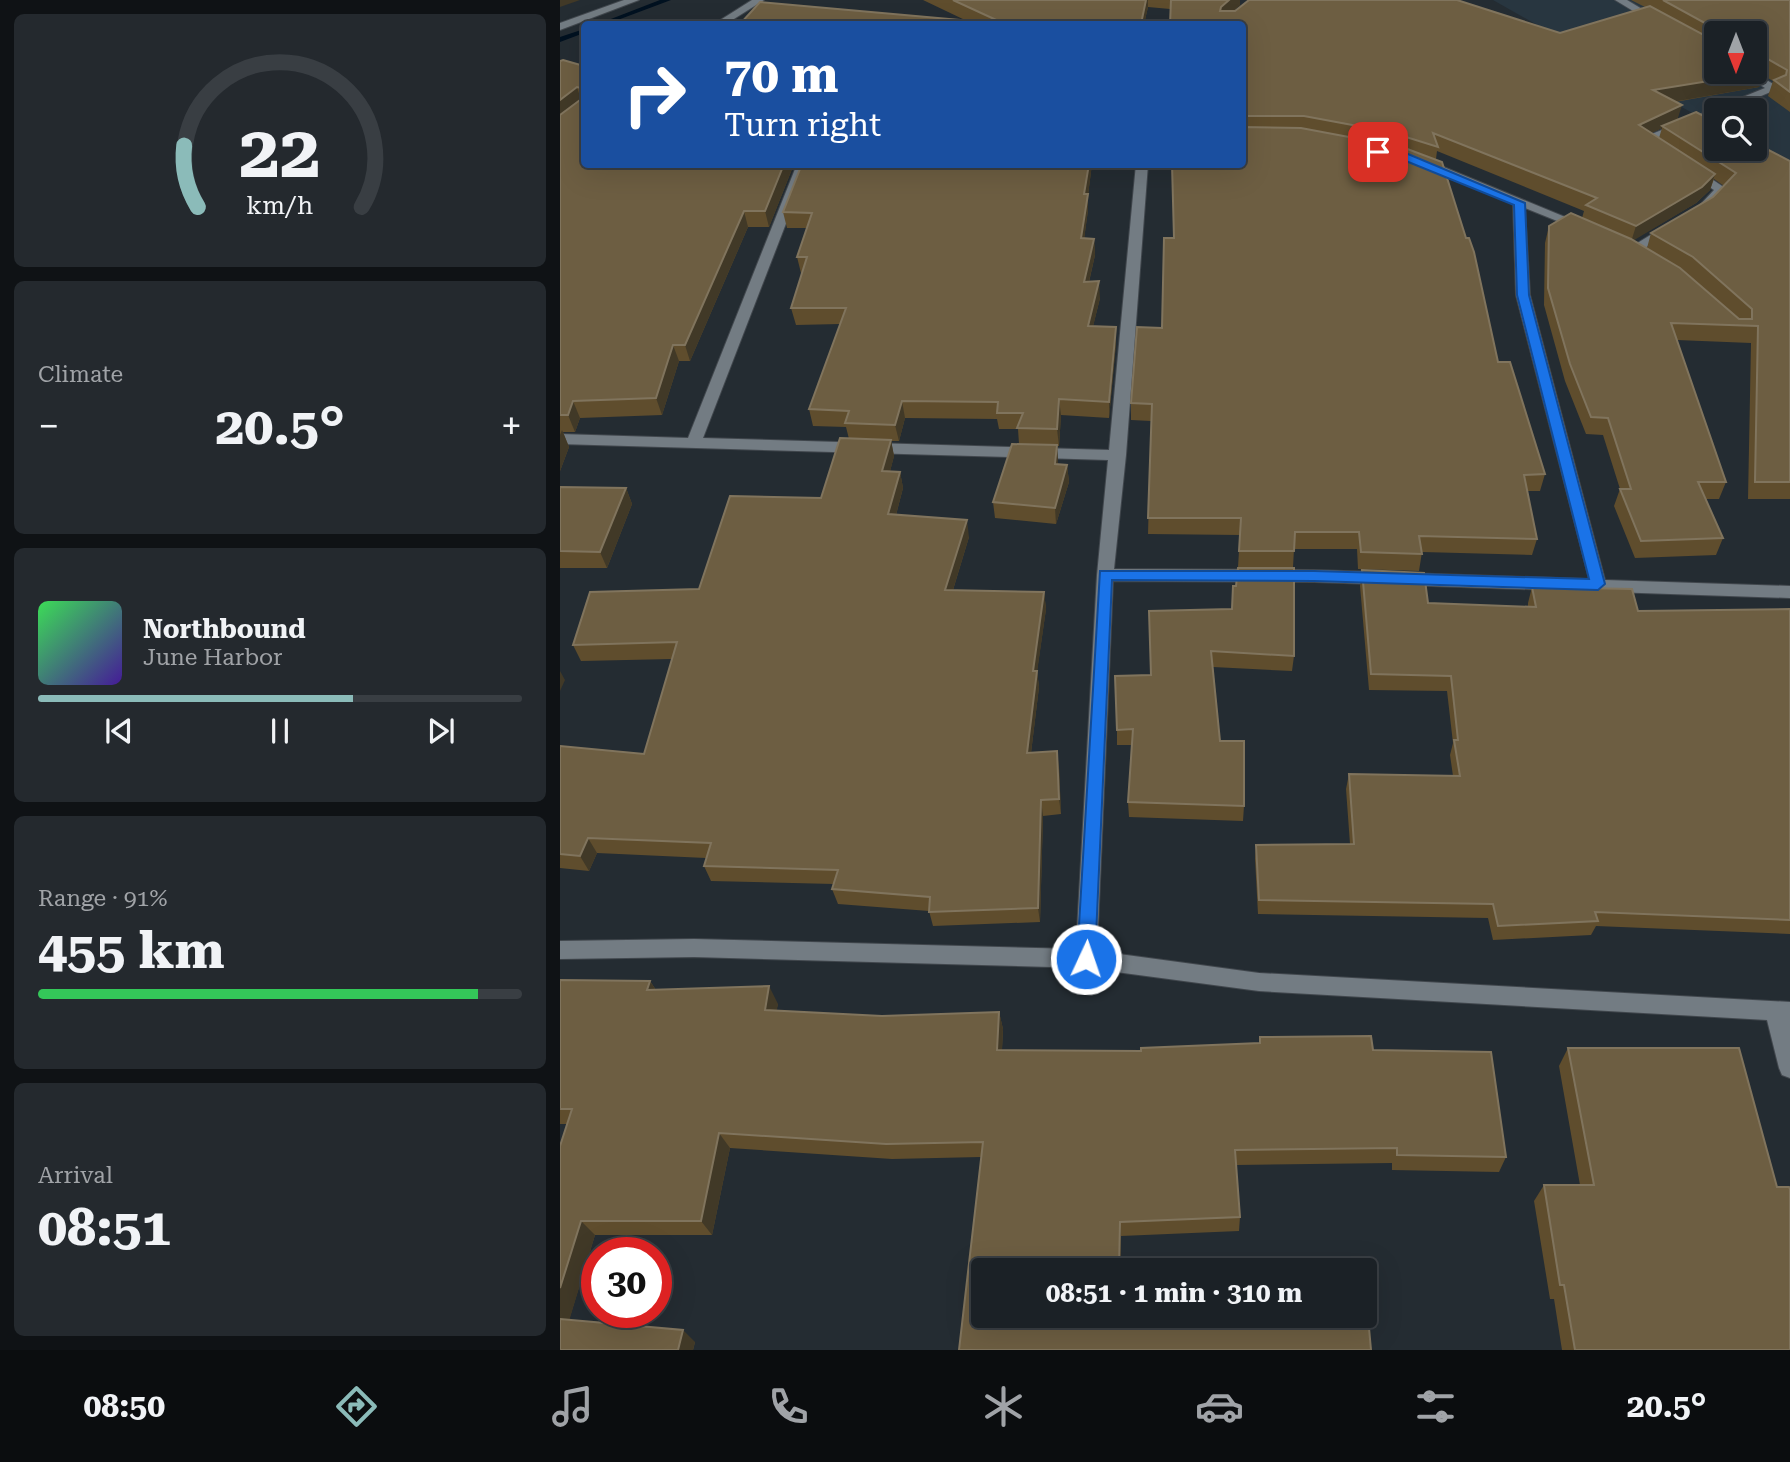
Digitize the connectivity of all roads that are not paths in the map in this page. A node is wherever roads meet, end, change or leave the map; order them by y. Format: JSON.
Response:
{"nodes":[{"id":1,"x":634,"y":0,"type":"edge"},
{"id":2,"x":759,"y":0,"type":"edge"},
{"id":3,"x":1620,"y":0,"type":"edge"},
{"id":4,"x":724,"y":21,"type":"edge"},
{"id":5,"x":560,"y":27,"type":"edge"},
{"id":6,"x":1668,"y":28,"type":"edge"},
{"id":7,"x":1766,"y":84,"type":"edge"},
{"id":8,"x":1748,"y":98,"type":"edge"},
{"id":9,"x":1704,"y":115,"type":"edge"},
{"id":10,"x":1665,"y":153,"type":"edge"},
{"id":11,"x":1417,"y":161,"type":"edge"},
{"id":12,"x":1688,"y":167,"type":"edge"},
{"id":13,"x":801,"y":168,"type":"edge"},
{"id":14,"x":1142,"y":168,"type":"edge"},
{"id":15,"x":1519,"y":203,"type":"junction"},
{"id":16,"x":1690,"y":215,"type":"edge"},
{"id":17,"x":1679,"y":222,"type":"edge"},
{"id":18,"x":1596,"y":233,"type":"edge"},
{"id":19,"x":1631,"y":250,"type":"edge"},
{"id":20,"x":560,"y":439,"type":"edge"},
{"id":21,"x":693,"y":444,"type":"junction"},
{"id":22,"x":1118,"y":456,"type":"junction"},
{"id":23,"x":1105,"y":575,"type":"junction"},
{"id":24,"x":1598,"y":584,"type":"junction"},
{"id":25,"x":1790,"y":592,"type":"edge"},
{"id":26,"x":560,"y":950,"type":"edge"},
{"id":27,"x":1086,"y":959,"type":"junction"},
{"id":28,"x":1783,"y":1012,"type":"edge"},
{"id":29,"x":1790,"y":1068,"type":"edge"}],
"edges":[{"from":1,"to":5,"type":"street"},
{"from":2,"to":4,"type":"street"},
{"from":3,"to":6,"type":"street"},
{"from":7,"to":8,"type":"street"},
{"from":9,"to":10,"type":"street"},
{"from":11,"to":15,"type":"street"},
{"from":12,"to":16,"type":"street"},
{"from":13,"to":21,"type":"street"},
{"from":14,"to":22,"type":"street"},
{"from":15,"to":18,"type":"street"},
{"from":15,"to":24,"type":"street"},
{"from":17,"to":19,"type":"street"},
{"from":20,"to":21,"type":"street"},
{"from":21,"to":22,"type":"street"},
{"from":22,"to":23,"type":"street"},
{"from":23,"to":24,"type":"street"},
{"from":23,"to":27,"type":"street"},
{"from":24,"to":25,"type":"street"},
{"from":26,"to":27,"type":"street"},
{"from":27,"to":28,"type":"street"},
{"from":28,"to":29,"type":"street"}]}
